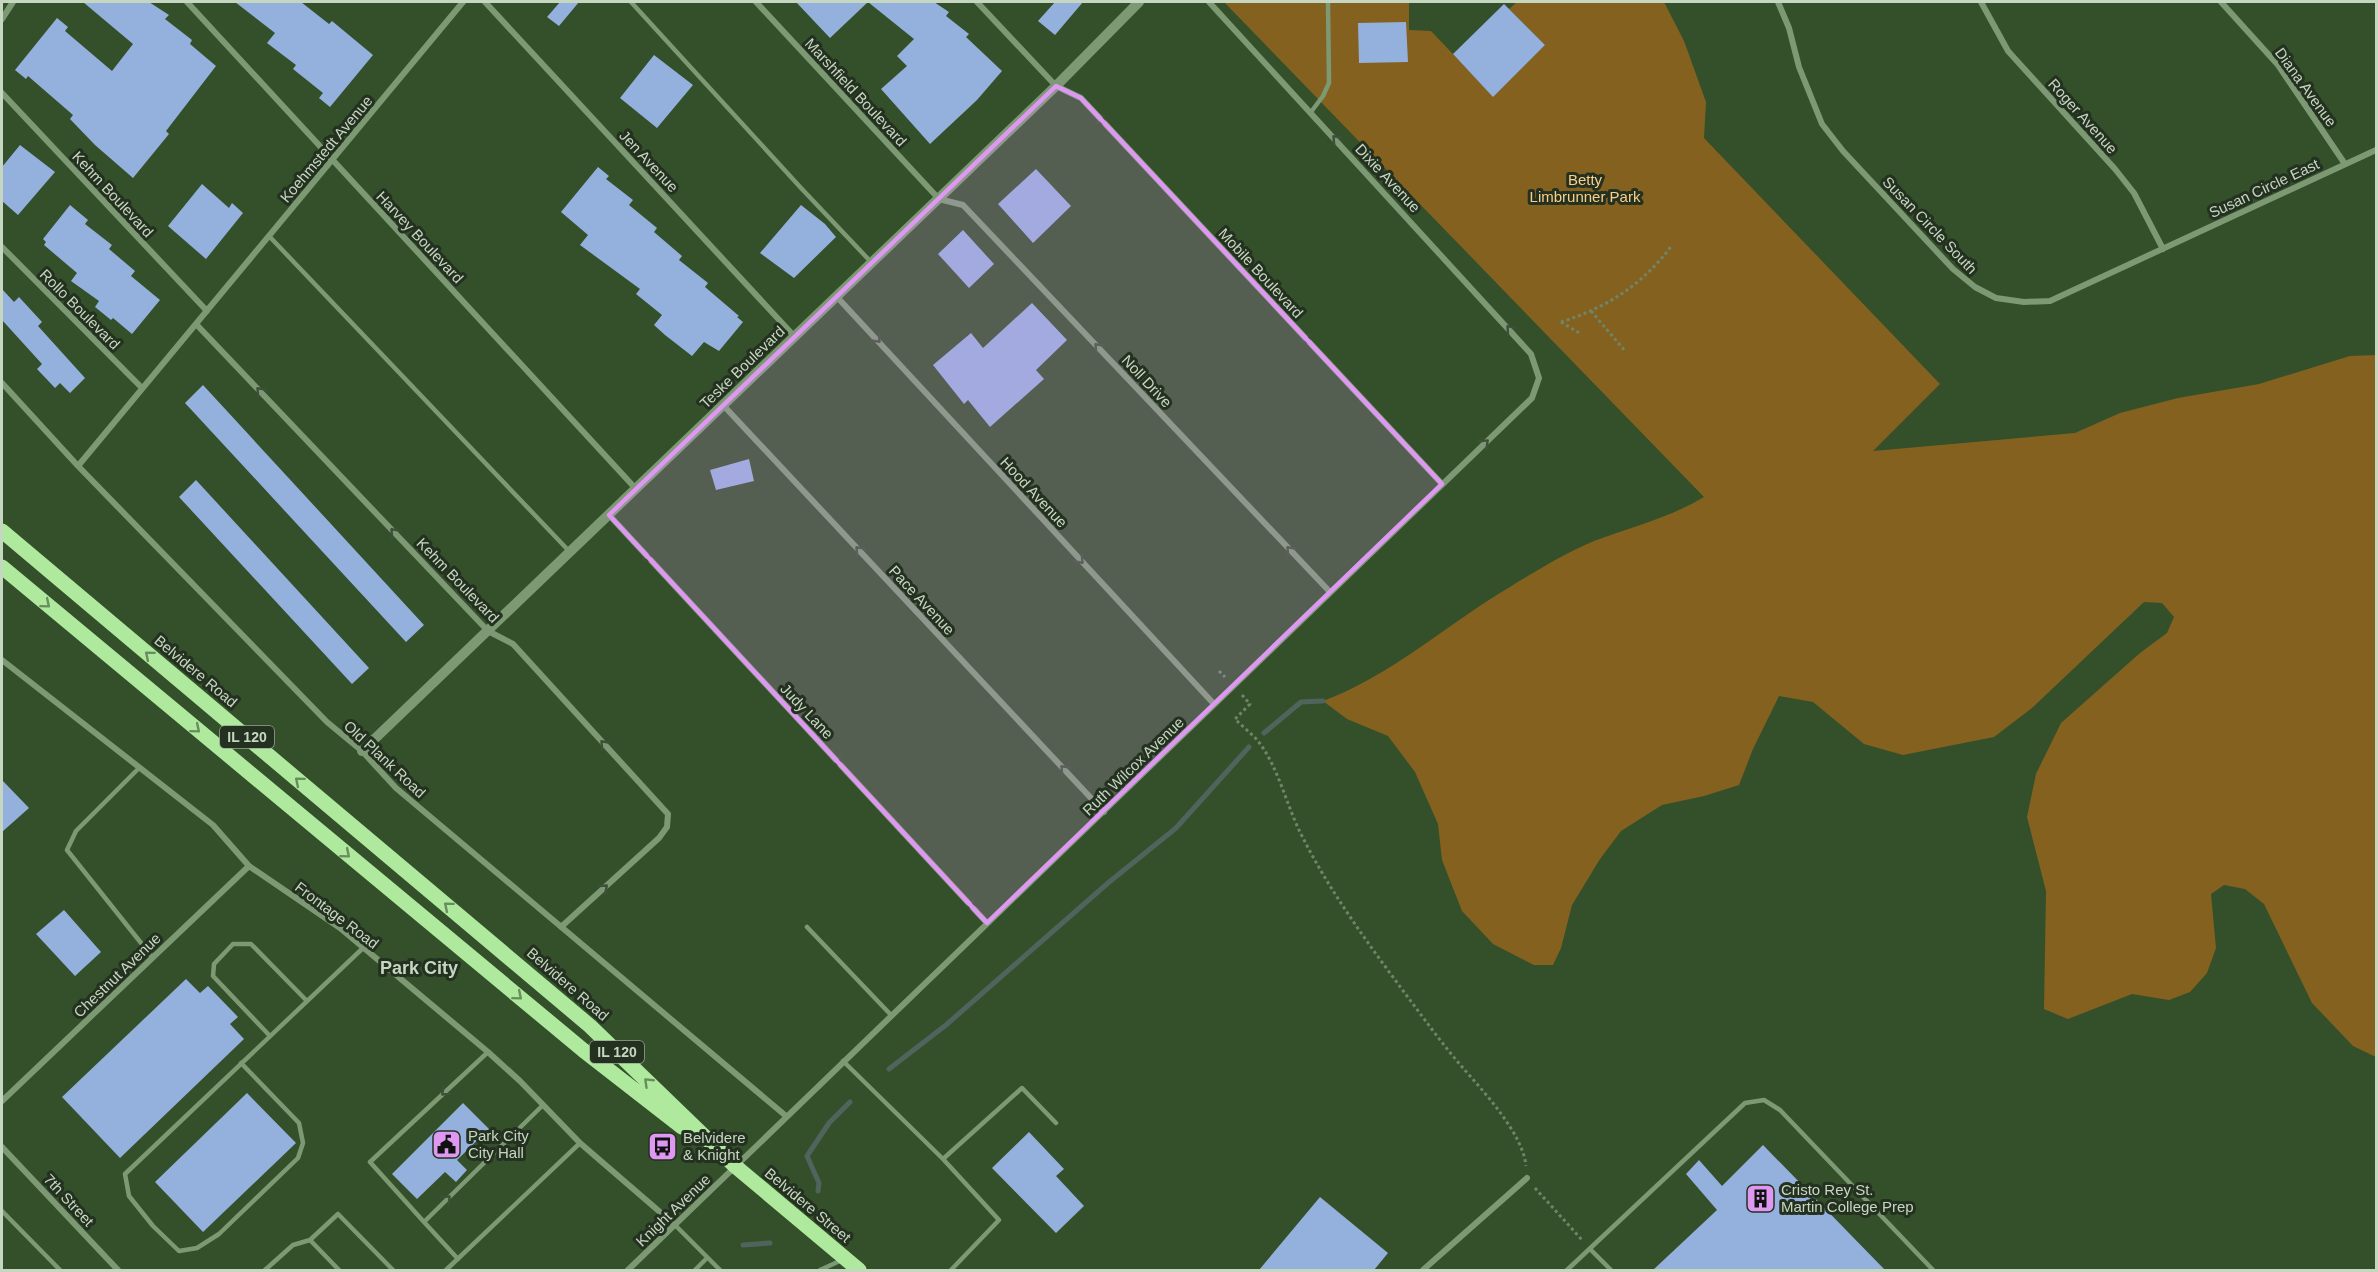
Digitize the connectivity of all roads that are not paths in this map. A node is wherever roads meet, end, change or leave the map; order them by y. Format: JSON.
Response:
{"nodes":[{"id":1,"x":13,"y":2,"type":"edge"},
{"id":2,"x":187,"y":2,"type":"edge"},
{"id":3,"x":463,"y":2,"type":"edge"},
{"id":4,"x":485,"y":2,"type":"edge"},
{"id":5,"x":631,"y":2,"type":"edge"},
{"id":6,"x":756,"y":2,"type":"edge"},
{"id":7,"x":977,"y":2,"type":"edge"},
{"id":8,"x":1139,"y":2,"type":"edge"},
{"id":9,"x":1209,"y":2,"type":"edge"},
{"id":10,"x":1328,"y":2,"type":"edge"},
{"id":11,"x":1778,"y":2,"type":"edge"},
{"id":12,"x":1981,"y":2,"type":"edge"},
{"id":13,"x":2221,"y":2,"type":"edge"},
{"id":14,"x":2,"y":19,"type":"edge"},
{"id":15,"x":1056,"y":87,"type":"junction"},
{"id":16,"x":2,"y":93,"type":"edge"},
{"id":17,"x":1311,"y":112,"type":"junction"},
{"id":18,"x":2376,"y":150,"type":"edge"},
{"id":19,"x":332,"y":159,"type":"junction"},
{"id":20,"x":2345,"y":164,"type":"junction"},
{"id":21,"x":939,"y":198,"type":"junction"},
{"id":22,"x":269,"y":236,"type":"junction"},
{"id":23,"x":2,"y":247,"type":"edge"},
{"id":24,"x":2163,"y":249,"type":"junction"},
{"id":25,"x":872,"y":263,"type":"junction"},
{"id":26,"x":837,"y":297,"type":"junction"},
{"id":27,"x":207,"y":311,"type":"junction"},
{"id":28,"x":196,"y":324,"type":"junction"},
{"id":29,"x":795,"y":337,"type":"junction"},
{"id":30,"x":1539,"y":378,"type":"joint"},
{"id":31,"x":2,"y":383,"type":"edge"},
{"id":32,"x":142,"y":388,"type":"junction"},
{"id":33,"x":723,"y":405,"type":"junction"},
{"id":34,"x":78,"y":466,"type":"junction"},
{"id":35,"x":1442,"y":484,"type":"junction"},
{"id":36,"x":636,"y":489,"type":"junction"},
{"id":37,"x":609,"y":515,"type":"junction"},
{"id":38,"x":2,"y":531,"type":"edge"},
{"id":39,"x":570,"y":552,"type":"junction"},
{"id":40,"x":2,"y":567,"type":"edge"},
{"id":41,"x":1330,"y":592,"type":"junction"},
{"id":42,"x":488,"y":631,"type":"junction"},
{"id":43,"x":2,"y":660,"type":"edge"},
{"id":44,"x":1214,"y":704,"type":"junction"},
{"id":45,"x":362,"y":751,"type":"junction"},
{"id":46,"x":139,"y":768,"type":"junction"},
{"id":47,"x":1104,"y":812,"type":"junction"},
{"id":48,"x":249,"y":866,"type":"junction"},
{"id":49,"x":987,"y":922,"type":"junction"},
{"id":50,"x":561,"y":927,"type":"junction"},
{"id":51,"x":807,"y":927,"type":"dead end"},
{"id":52,"x":363,"y":948,"type":"junction"},
{"id":53,"x":153,"y":958,"type":"junction"},
{"id":54,"x":307,"y":1001,"type":"junction"},
{"id":55,"x":891,"y":1015,"type":"junction"},
{"id":56,"x":270,"y":1036,"type":"junction"},
{"id":57,"x":488,"y":1052,"type":"junction"},
{"id":58,"x":843,"y":1061,"type":"junction"},
{"id":59,"x":241,"y":1064,"type":"junction"},
{"id":60,"x":2,"y":1101,"type":"edge"},
{"id":61,"x":543,"y":1105,"type":"junction"},
{"id":62,"x":786,"y":1116,"type":"junction"},
{"id":63,"x":1056,"y":1123,"type":"dead end"},
{"id":64,"x":580,"y":1143,"type":"junction"},
{"id":65,"x":2,"y":1147,"type":"edge"},
{"id":66,"x":943,"y":1160,"type":"junction"},
{"id":67,"x":735,"y":1166,"type":"junction"},
{"id":68,"x":1527,"y":1178,"type":"road end"},
{"id":69,"x":2,"y":1211,"type":"edge"},
{"id":70,"x":424,"y":1222,"type":"junction"},
{"id":71,"x":675,"y":1225,"type":"junction"},
{"id":72,"x":310,"y":1240,"type":"junction"},
{"id":73,"x":1590,"y":1249,"type":"junction"},
{"id":74,"x":707,"y":1258,"type":"junction"},
{"id":75,"x":458,"y":1259,"type":"junction"},
{"id":76,"x":845,"y":1259,"type":"junction"},
{"id":77,"x":60,"y":1270,"type":"edge"},
{"id":78,"x":118,"y":1270,"type":"edge"},
{"id":79,"x":265,"y":1270,"type":"edge"},
{"id":80,"x":339,"y":1270,"type":"edge"},
{"id":81,"x":393,"y":1270,"type":"edge"},
{"id":82,"x":446,"y":1270,"type":"edge"},
{"id":83,"x":628,"y":1270,"type":"edge"},
{"id":84,"x":694,"y":1270,"type":"edge"},
{"id":85,"x":720,"y":1270,"type":"edge"},
{"id":86,"x":820,"y":1270,"type":"edge"},
{"id":87,"x":859,"y":1270,"type":"edge"},
{"id":88,"x":951,"y":1270,"type":"edge"},
{"id":89,"x":1423,"y":1270,"type":"edge"},
{"id":90,"x":1567,"y":1270,"type":"edge"},
{"id":91,"x":1611,"y":1270,"type":"edge"},
{"id":92,"x":1933,"y":1270,"type":"edge"}],
"edges":[{"from":1,"to":14,"type":"street"},
{"from":2,"to":19,"type":"street","name":"Harvey Boulevard"},
{"from":3,"to":19,"type":"street","name":"Koehmstedt Avenue"},
{"from":4,"to":29,"type":"street","name":"Jen Avenue"},
{"from":5,"to":25,"type":"lane"},
{"from":6,"to":21,"type":"street","name":"Marshfield Boulevard"},
{"from":7,"to":15,"type":"street"},
{"from":8,"to":15,"type":"street","name":"Teske Boulevard"},
{"from":9,"to":17,"type":"street","name":"Dixie Avenue"},
{"from":10,"to":17,"type":"lane"},
{"from":11,"to":24,"type":"street","name":"Susan Circle South"},
{"from":12,"to":24,"type":"street","name":"Roger Avenue"},
{"from":13,"to":20,"type":"street","name":"Diana Avenue"},
{"from":15,"to":21,"type":"street","name":"Teske Boulevard"},
{"from":15,"to":35,"type":"street","name":"Mobile Boulevard","one_way":true},
{"from":16,"to":27,"type":"street","name":"Kehm Boulevard"},
{"from":30,"to":17,"type":"street","name":"Dixie Avenue","one_way":true},
{"from":18,"to":20,"type":"street","name":"Susan Circle East"},
{"from":19,"to":22,"type":"street","name":"Koehmstedt Avenue"},
{"from":19,"to":36,"type":"street","name":"Harvey Boulevard"},
{"from":20,"to":24,"type":"street","name":"Susan Circle East"},
{"from":21,"to":25,"type":"street","name":"Teske Boulevard"},
{"from":41,"to":21,"type":"street","name":"Noll Drive","one_way":true},
{"from":22,"to":27,"type":"street","name":"Koehmstedt Avenue"},
{"from":22,"to":39,"type":"lane"},
{"from":23,"to":32,"type":"street","name":"Rollo Boulevard"},
{"from":25,"to":26,"type":"street","name":"Teske Boulevard"},
{"from":26,"to":29,"type":"street","name":"Teske Boulevard"},
{"from":26,"to":44,"type":"street","name":"Hood Avenue","one_way":true},
{"from":27,"to":28,"type":"street","name":"Koehmstedt Avenue"},
{"from":28,"to":32,"type":"street"},
{"from":42,"to":28,"type":"street","name":"Kehm Boulevard","one_way":true},
{"from":29,"to":33,"type":"street","name":"Teske Boulevard"},
{"from":35,"to":30,"type":"street","name":"Ruth Wilcox Avenue","one_way":true},
{"from":31,"to":34,"type":"street","name":"Old Plank Road"},
{"from":32,"to":34,"type":"street"},
{"from":33,"to":36,"type":"street","name":"Teske Boulevard"},
{"from":47,"to":33,"type":"street","name":"Pace Avenue","one_way":true},
{"from":34,"to":45,"type":"street","name":"Old Plank Road"},
{"from":35,"to":41,"type":"street","name":"Ruth Wilcox Avenue"},
{"from":36,"to":37,"type":"street","name":"Teske Boulevard"},
{"from":37,"to":39,"type":"street","name":"Teske Boulevard"},
{"from":37,"to":49,"type":"street","name":"Judy Lane","one_way":true},
{"from":67,"to":38,"type":"main road","name":"Belvidere Road","number":"IL 120","one_way":true},
{"from":39,"to":42,"type":"street","name":"Teske Boulevard"},
{"from":40,"to":67,"type":"main road","number":"IL 120","one_way":true},
{"from":41,"to":44,"type":"street","name":"Ruth Wilcox Avenue"},
{"from":42,"to":45,"type":"street","name":"Teske Boulevard"},
{"from":50,"to":42,"type":"street","name":"Kehm Boulevard","one_way":true},
{"from":43,"to":46,"type":"street","name":"Frontage Road"},
{"from":44,"to":47,"type":"street","name":"Ruth Wilcox Avenue"},
{"from":45,"to":50,"type":"street","name":"Old Plank Road"},
{"from":46,"to":48,"type":"street","name":"Frontage Road"},
{"from":46,"to":53,"type":"lane"},
{"from":47,"to":49,"type":"street","name":"Ruth Wilcox Avenue"},
{"from":48,"to":52,"type":"street","name":"Frontage Road"},
{"from":48,"to":53,"type":"street","name":"Chestnut Avenue"},
{"from":49,"to":55,"type":"street","name":"Ruth Wilcox Avenue"},
{"from":50,"to":62,"type":"street","name":"Old Plank Road"},
{"from":51,"to":55,"type":"lane"},
{"from":52,"to":54,"type":"lane"},
{"from":52,"to":57,"type":"street","name":"Frontage Road"},
{"from":53,"to":60,"type":"street","name":"Chestnut Avenue"},
{"from":54,"to":56,"type":"lane"},
{"from":54,"to":56,"type":"lane"},
{"from":55,"to":58,"type":"street","name":"Ruth Wilcox Avenue"},
{"from":56,"to":59,"type":"lane"},
{"from":57,"to":61,"type":"street","name":"Frontage Road"},
{"from":57,"to":70,"type":"lane","one_way":true},
{"from":58,"to":62,"type":"street","name":"Ruth Wilcox Avenue"},
{"from":58,"to":66,"type":"lane"},
{"from":59,"to":59,"type":"lane"},
{"from":61,"to":64,"type":"street","name":"Frontage Road"},
{"from":70,"to":61,"type":"lane","one_way":true},
{"from":62,"to":67,"type":"street","name":"Ruth Wilcox Avenue"},
{"from":63,"to":66,"type":"lane"},
{"from":64,"to":71,"type":"street","name":"Frontage Road"},
{"from":64,"to":75,"type":"lane"},
{"from":65,"to":78,"type":"street","name":"7th Street"},
{"from":66,"to":88,"type":"lane"},
{"from":67,"to":71,"type":"street","name":"Knight Avenue"},
{"from":67,"to":76,"type":"main road","name":"Belvidere Street","number":"IL 120"},
{"from":68,"to":89,"type":"street"},
{"from":69,"to":77,"type":"lane"},
{"from":70,"to":75,"type":"lane"},
{"from":71,"to":74,"type":"lane"},
{"from":71,"to":83,"type":"street","name":"Knight Avenue"},
{"from":72,"to":79,"type":"lane"},
{"from":72,"to":80,"type":"lane"},
{"from":72,"to":81,"type":"lane"},
{"from":73,"to":90,"type":"lane"},
{"from":73,"to":91,"type":"lane"},
{"from":73,"to":92,"type":"lane"},
{"from":74,"to":84,"type":"lane"},
{"from":74,"to":85,"type":"lane"},
{"from":75,"to":82,"type":"lane"},
{"from":76,"to":86,"type":"lane"},
{"from":76,"to":87,"type":"main road","name":"Belvidere Street","number":"IL 120"}]}
